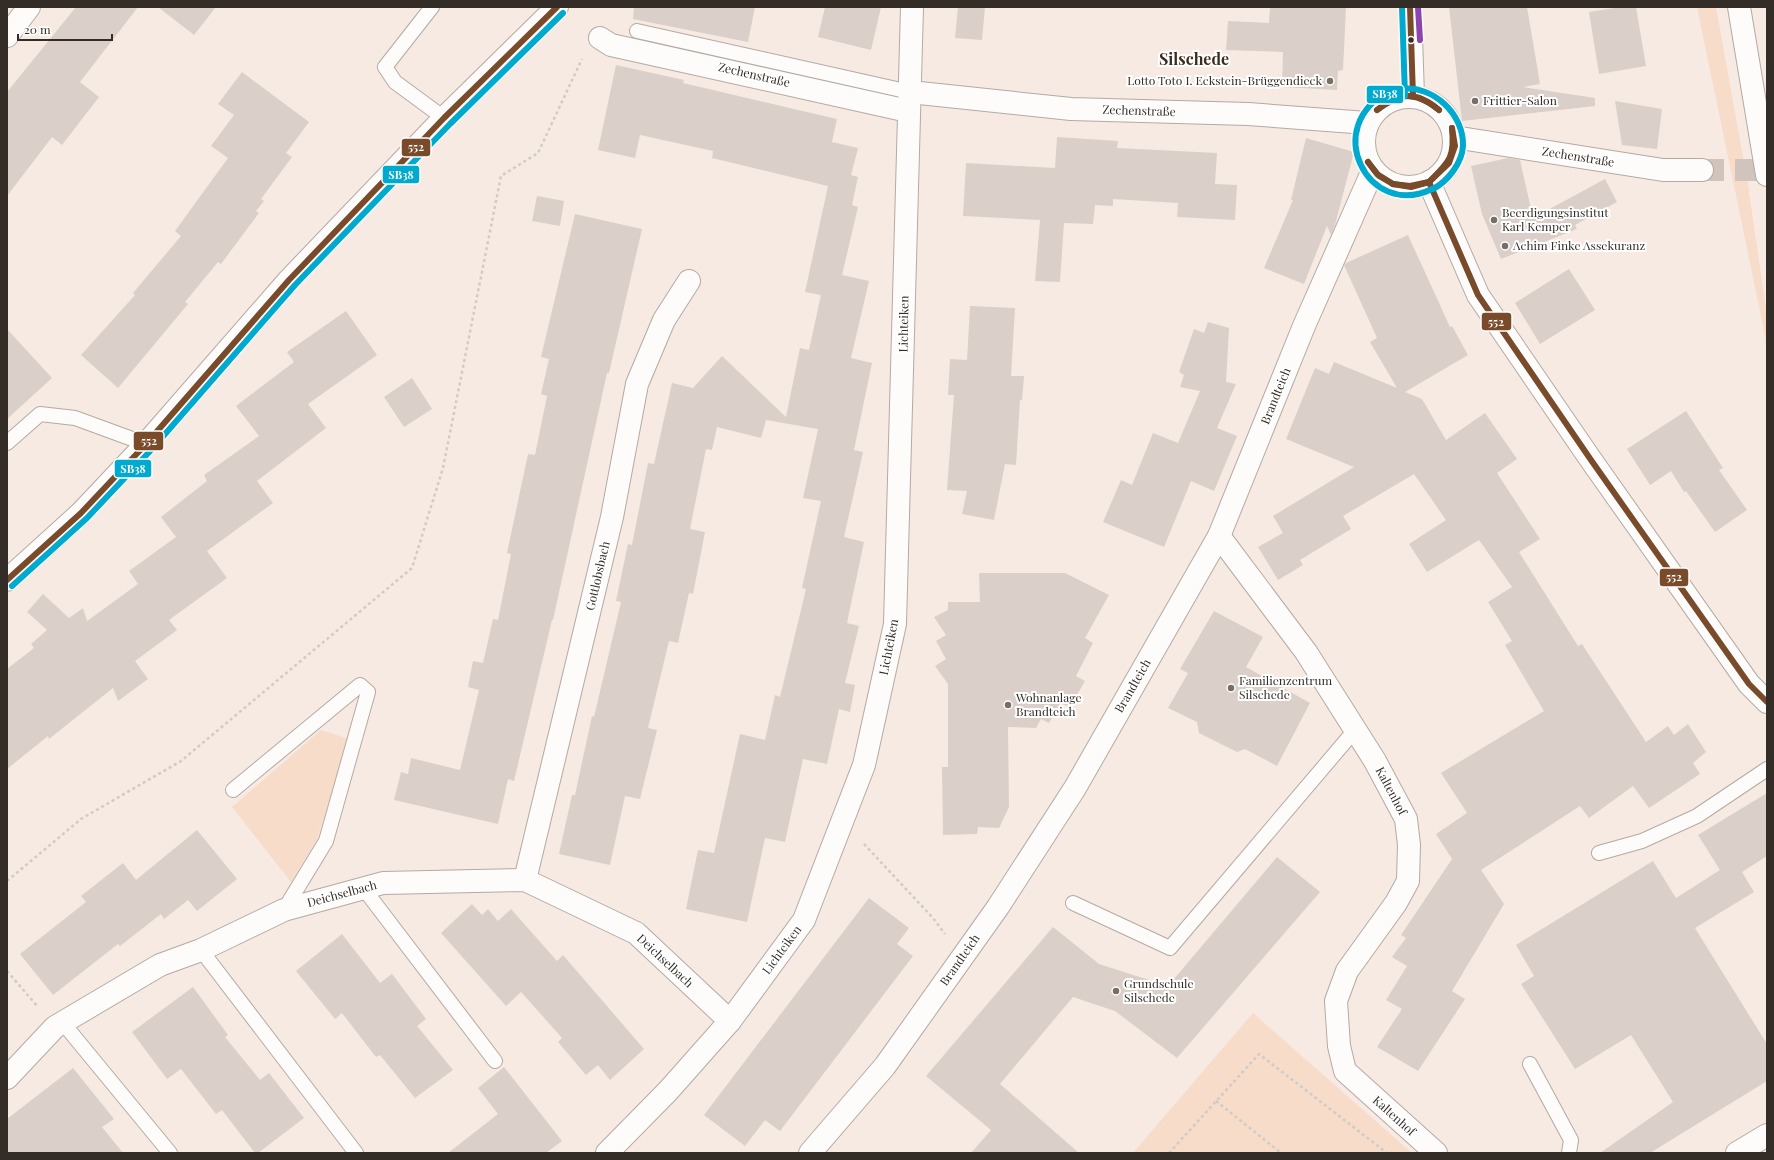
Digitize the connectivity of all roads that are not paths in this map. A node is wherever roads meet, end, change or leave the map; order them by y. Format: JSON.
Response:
{"nodes":[{"id":1,"x":29,"y":7,"type":"edge"},
{"id":2,"x":432,"y":7,"type":"edge"},
{"id":3,"x":557,"y":7,"type":"edge"},
{"id":4,"x":912,"y":7,"type":"edge"},
{"id":5,"x":1410,"y":7,"type":"edge"},
{"id":6,"x":1739,"y":7,"type":"edge"},
{"id":7,"x":636,"y":31,"type":"dead end"},
{"id":8,"x":7,"y":36,"type":"edge"},
{"id":9,"x":600,"y":38,"type":"road end"},
{"id":10,"x":1413,"y":96,"type":"junction"},
{"id":11,"x":909,"y":101,"type":"junction"},
{"id":12,"x":444,"y":118,"type":"junction"},
{"id":13,"x":1368,"y":123,"type":"junction"},
{"id":14,"x":1454,"y":137,"type":"junction"},
{"id":15,"x":1373,"y":170,"type":"junction"},
{"id":16,"x":1702,"y":170,"type":"tunnel mouth"},
{"id":17,"x":1767,"y":175,"type":"edge"},
{"id":18,"x":1429,"y":182,"type":"junction"},
{"id":19,"x":689,"y":281,"type":"dead end"},
{"id":20,"x":7,"y":444,"type":"edge"},
{"id":21,"x":146,"y":444,"type":"junction"},
{"id":22,"x":1219,"y":536,"type":"junction"},
{"id":23,"x":7,"y":580,"type":"edge"},
{"id":24,"x":1767,"y":702,"type":"edge"},
{"id":25,"x":1355,"y":730,"type":"junction"},
{"id":26,"x":1767,"y":769,"type":"edge"},
{"id":27,"x":233,"y":790,"type":"dead end"},
{"id":28,"x":1599,"y":853,"type":"dead end"},
{"id":29,"x":525,"y":880,"type":"junction"},
{"id":30,"x":364,"y":889,"type":"junction"},
{"id":31,"x":1073,"y":903,"type":"dead end"},
{"id":32,"x":284,"y":910,"type":"junction"},
{"id":33,"x":201,"y":950,"type":"junction"},
{"id":34,"x":730,"y":1020,"type":"junction"},
{"id":35,"x":59,"y":1025,"type":"junction"},
{"id":36,"x":495,"y":1061,"type":"dead end"},
{"id":37,"x":1530,"y":1064,"type":"dead end"},
{"id":38,"x":7,"y":1078,"type":"edge"},
{"id":39,"x":1767,"y":1135,"type":"edge"},
{"id":40,"x":170,"y":1153,"type":"edge"},
{"id":41,"x":356,"y":1153,"type":"edge"},
{"id":42,"x":607,"y":1153,"type":"edge"},
{"id":43,"x":810,"y":1153,"type":"edge"},
{"id":44,"x":1436,"y":1153,"type":"edge"},
{"id":45,"x":1570,"y":1153,"type":"edge"},
{"id":46,"x":1737,"y":1153,"type":"edge"}],
"edges":[{"from":1,"to":8,"type":"street"},
{"from":2,"to":12,"type":"lane"},
{"from":3,"to":12,"type":"street"},
{"from":4,"to":11,"type":"street","name":"Lichteiken"},
{"from":5,"to":10,"type":"street"},
{"from":6,"to":17,"type":"street"},
{"from":7,"to":11,"type":"lane"},
{"from":9,"to":11,"type":"street","name":"Zechenstraße"},
{"from":10,"to":13,"type":"street"},
{"from":10,"to":14,"type":"street"},
{"from":11,"to":13,"type":"street","name":"Zechenstraße"},
{"from":11,"to":34,"type":"street","name":"Lichteiken"},
{"from":12,"to":21,"type":"street"},
{"from":13,"to":15,"type":"street"},
{"from":14,"to":16,"type":"street","name":"Zechenstraße"},
{"from":14,"to":18,"type":"street"},
{"from":15,"to":18,"type":"street"},
{"from":15,"to":22,"type":"street","name":"Brandteich"},
{"from":18,"to":24,"type":"street"},
{"from":19,"to":29,"type":"street","name":"Gottlobsbach"},
{"from":20,"to":21,"type":"lane"},
{"from":21,"to":23,"type":"street"},
{"from":22,"to":25,"type":"street","name":"Kaltenhof"},
{"from":22,"to":43,"type":"street","name":"Brandteich"},
{"from":25,"to":31,"type":"lane"},
{"from":25,"to":44,"type":"street","name":"Kaltenhof"},
{"from":26,"to":28,"type":"lane"},
{"from":27,"to":32,"type":"lane"},
{"from":29,"to":30,"type":"street","name":"Deichselbach"},
{"from":29,"to":34,"type":"street","name":"Deichselbach"},
{"from":30,"to":32,"type":"street","name":"Deichselbach"},
{"from":30,"to":36,"type":"lane"},
{"from":32,"to":33,"type":"street","name":"Deichselbach"},
{"from":33,"to":35,"type":"street","name":"Deichselbach"},
{"from":33,"to":41,"type":"lane"},
{"from":34,"to":42,"type":"street","name":"Lichteiken"},
{"from":35,"to":38,"type":"street","name":"Deichselbach"},
{"from":35,"to":40,"type":"lane"},
{"from":37,"to":45,"type":"lane"},
{"from":39,"to":46,"type":"street"}]}
